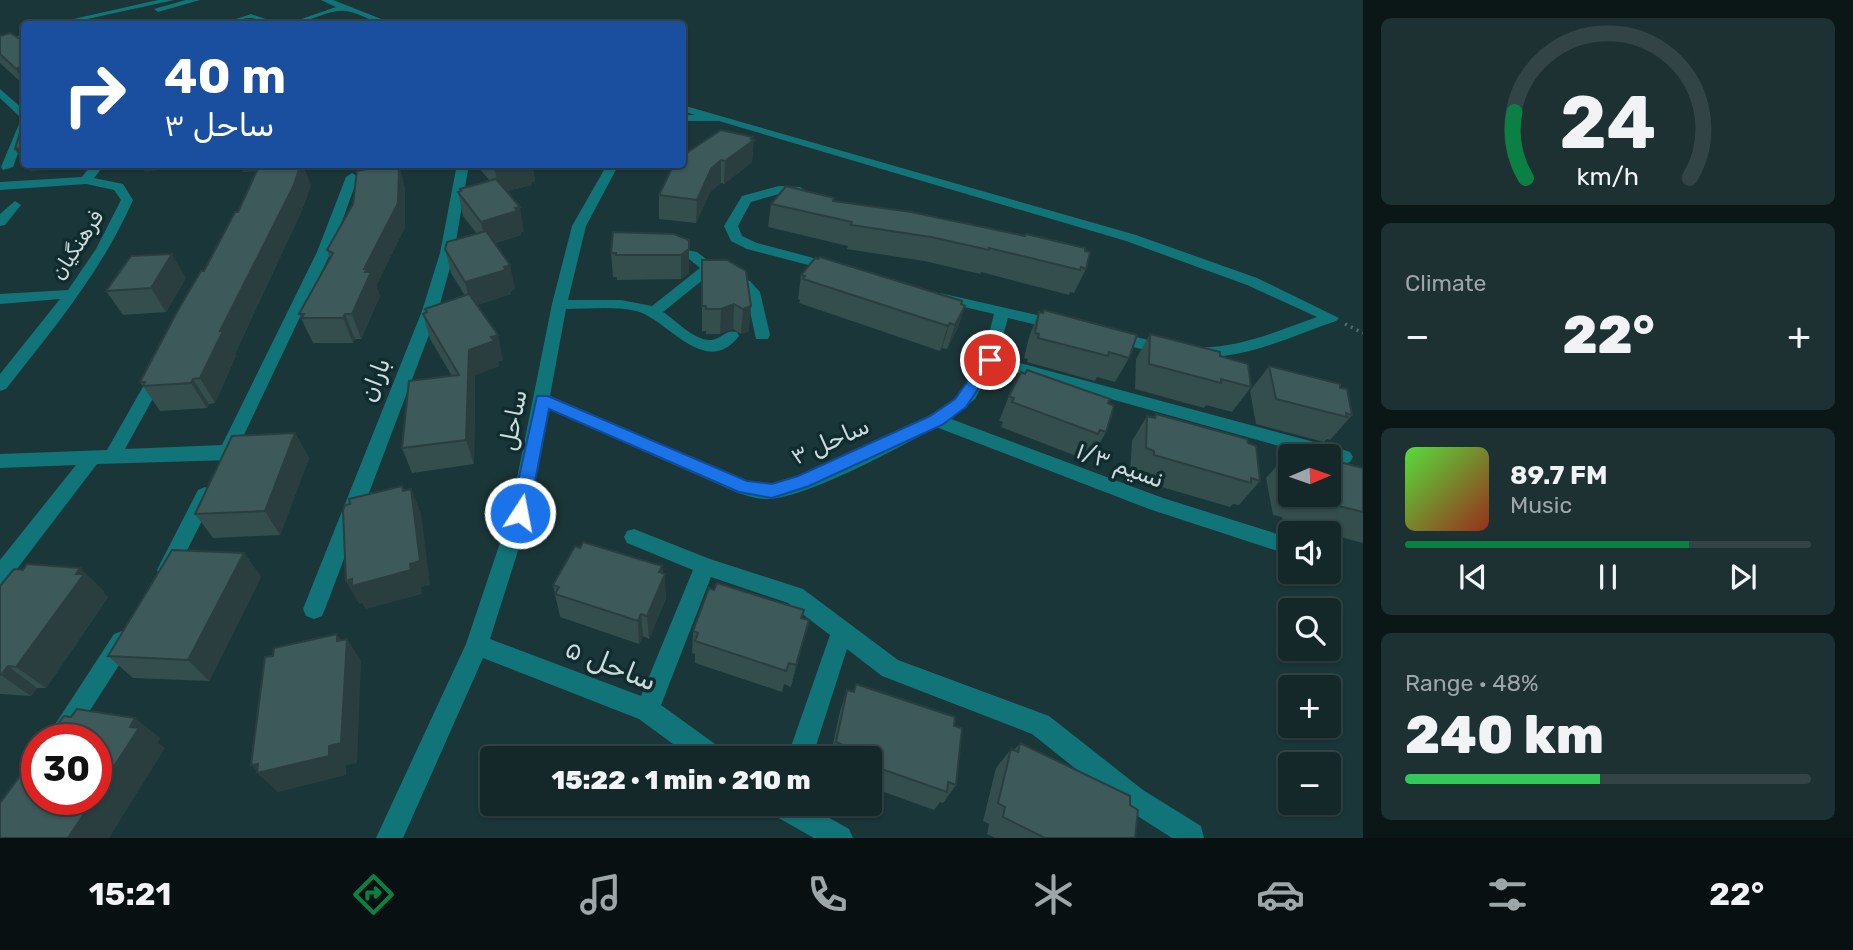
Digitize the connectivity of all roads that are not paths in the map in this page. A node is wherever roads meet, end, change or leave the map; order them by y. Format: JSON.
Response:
{"nodes":[{"id":1,"x":170,"y":0,"type":"edge"},
{"id":2,"x":196,"y":0,"type":"edge"},
{"id":3,"x":310,"y":1,"type":"edge"},
{"id":4,"x":334,"y":4,"type":"edge"},
{"id":5,"x":69,"y":21,"type":"edge"},
{"id":6,"x":100,"y":21,"type":"edge"},
{"id":7,"x":244,"y":21,"type":"edge"},
{"id":8,"x":267,"y":21,"type":"edge"},
{"id":9,"x":297,"y":21,"type":"edge"},
{"id":10,"x":382,"y":21,"type":"edge"},
{"id":11,"x":21,"y":32,"type":"edge"},
{"id":12,"x":0,"y":36,"type":"edge"},
{"id":13,"x":21,"y":39,"type":"edge"},
{"id":14,"x":0,"y":43,"type":"edge"},
{"id":15,"x":0,"y":92,"type":"edge"},
{"id":16,"x":686,"y":109,"type":"edge"},
{"id":17,"x":21,"y":112,"type":"edge"},
{"id":18,"x":686,"y":118,"type":"edge"},
{"id":19,"x":720,"y":118,"type":"junction"},
{"id":20,"x":21,"y":131,"type":"edge"},
{"id":21,"x":6,"y":167,"type":"dead end"},
{"id":22,"x":96,"y":168,"type":"edge"},
{"id":23,"x":462,"y":168,"type":"edge"},
{"id":24,"x":611,"y":168,"type":"edge"},
{"id":25,"x":352,"y":177,"type":"dead end"},
{"id":26,"x":86,"y":180,"type":"junction"},
{"id":27,"x":0,"y":186,"type":"edge"},
{"id":28,"x":800,"y":191,"type":"edge"},
{"id":29,"x":15,"y":205,"type":"dead end"},
{"id":30,"x":0,"y":222,"type":"edge"},
{"id":31,"x":654,"y":250,"type":"edge"},
{"id":32,"x":709,"y":268,"type":"junction"},
{"id":33,"x":856,"y":274,"type":"edge"},
{"id":34,"x":72,"y":293,"type":"junction"},
{"id":35,"x":927,"y":293,"type":"edge"},
{"id":36,"x":0,"y":299,"type":"edge"},
{"id":37,"x":559,"y":304,"type":"junction"},
{"id":38,"x":652,"y":313,"type":"junction"},
{"id":39,"x":1002,"y":313,"type":"junction"},
{"id":40,"x":1071,"y":328,"type":"edge"},
{"id":41,"x":1098,"y":334,"type":"edge"},
{"id":42,"x":762,"y":335,"type":"dead end"},
{"id":43,"x":731,"y":336,"type":"dead end"},
{"id":44,"x":167,"y":358,"type":"edge"},
{"id":45,"x":990,"y":360,"type":"junction"},
{"id":46,"x":0,"y":385,"type":"edge"},
{"id":47,"x":543,"y":400,"type":"junction"},
{"id":48,"x":936,"y":421,"type":"junction"},
{"id":49,"x":228,"y":452,"type":"junction"},
{"id":50,"x":103,"y":456,"type":"junction"},
{"id":51,"x":1344,"y":457,"type":"dead end"},
{"id":52,"x":0,"y":461,"type":"edge"},
{"id":53,"x":634,"y":537,"type":"dead end"},
{"id":54,"x":1278,"y":544,"type":"edge"},
{"id":55,"x":705,"y":566,"type":"junction"},
{"id":56,"x":0,"y":576,"type":"edge"},
{"id":57,"x":154,"y":591,"type":"edge"},
{"id":58,"x":314,"y":609,"type":"dead end"},
{"id":59,"x":132,"y":625,"type":"edge"},
{"id":60,"x":842,"y":632,"type":"junction"},
{"id":61,"x":477,"y":645,"type":"junction"},
{"id":62,"x":647,"y":710,"type":"junction"},
{"id":63,"x":67,"y":724,"type":"edge"},
{"id":64,"x":696,"y":746,"type":"edge"},
{"id":65,"x":803,"y":746,"type":"edge"},
{"id":66,"x":801,"y":816,"type":"edge"},
{"id":67,"x":1192,"y":835,"type":"dead end"},
{"id":68,"x":389,"y":838,"type":"edge"},
{"id":69,"x":840,"y":838,"type":"edge"}],
"edges":[{"from":1,"to":5,"type":"street"},
{"from":2,"to":6,"type":"street"},
{"from":3,"to":4,"type":"street"},
{"from":4,"to":9,"type":"street"},
{"from":4,"to":10,"type":"street"},
{"from":7,"to":8,"type":"lane"},
{"from":11,"to":12,"type":"street"},
{"from":13,"to":14,"type":"street"},
{"from":15,"to":17,"type":"street"},
{"from":16,"to":19,"type":"street"},
{"from":18,"to":19,"type":"street"},
{"from":19,"to":41,"type":"street"},
{"from":20,"to":21,"type":"street"},
{"from":22,"to":26,"type":"street"},
{"from":23,"to":58,"type":"street","name":"باران"},
{"from":24,"to":37,"type":"street","name":"ساحل"},
{"from":25,"to":49,"type":"street"},
{"from":26,"to":27,"type":"street","name":"فرهنگیان"},
{"from":26,"to":34,"type":"street","name":"فرهنگیان"},
{"from":28,"to":33,"type":"street"},
{"from":29,"to":30,"type":"street"},
{"from":31,"to":32,"type":"street"},
{"from":32,"to":38,"type":"street"},
{"from":32,"to":42,"type":"street"},
{"from":34,"to":36,"type":"street"},
{"from":34,"to":46,"type":"street","name":"فرهنگیان"},
{"from":35,"to":39,"type":"street"},
{"from":37,"to":38,"type":"street"},
{"from":37,"to":47,"type":"street","name":"ساحل"},
{"from":38,"to":43,"type":"street"},
{"from":39,"to":40,"type":"street"},
{"from":39,"to":45,"type":"street","name":"ساحل ۳"},
{"from":44,"to":50,"type":"street"},
{"from":45,"to":48,"type":"street","name":"ساحل ۳"},
{"from":45,"to":51,"type":"street"},
{"from":47,"to":48,"type":"street","name":"ساحل ۳"},
{"from":47,"to":61,"type":"street","name":"ساحل"},
{"from":48,"to":54,"type":"street","name":"نسیم ۱/۳"},
{"from":49,"to":50,"type":"street"},
{"from":49,"to":57,"type":"street"},
{"from":50,"to":52,"type":"street"},
{"from":50,"to":56,"type":"street"},
{"from":53,"to":55,"type":"street"},
{"from":55,"to":60,"type":"street"},
{"from":55,"to":62,"type":"street"},
{"from":59,"to":63,"type":"street"},
{"from":60,"to":65,"type":"street"},
{"from":60,"to":67,"type":"street"},
{"from":61,"to":62,"type":"street","name":"ساحل ۵"},
{"from":61,"to":68,"type":"street","name":"ساحل"},
{"from":62,"to":64,"type":"street","name":"ساحل ۵"},
{"from":66,"to":69,"type":"street"}]}
